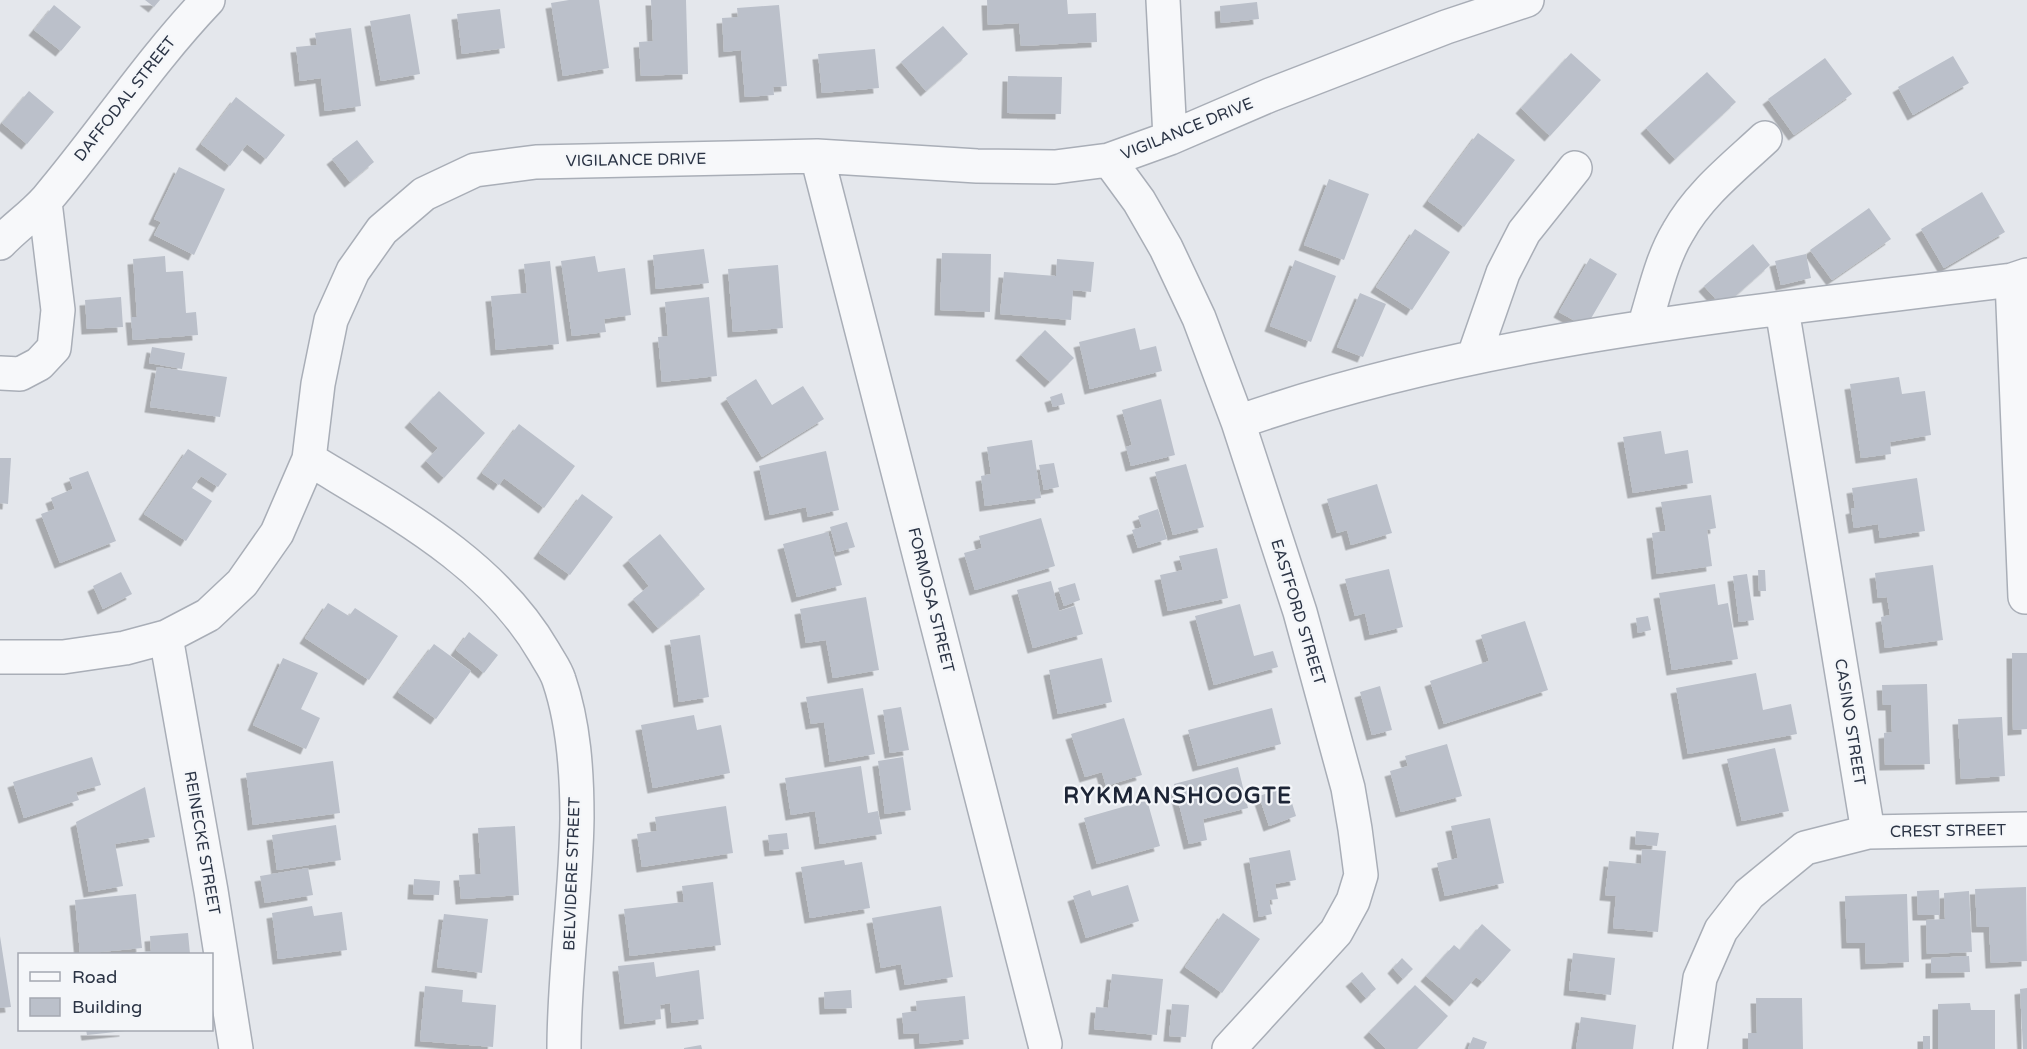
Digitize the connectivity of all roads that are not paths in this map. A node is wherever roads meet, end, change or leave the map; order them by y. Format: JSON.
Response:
{"nodes":[{"id":1,"x":208,"y":0,"type":"edge"},
{"id":2,"x":1163,"y":0,"type":"edge"},
{"id":3,"x":1527,"y":0,"type":"edge"},
{"id":4,"x":1170,"y":138,"type":"junction"},
{"id":5,"x":1766,"y":138,"type":"dead end"},
{"id":6,"x":817,"y":156,"type":"junction"},
{"id":7,"x":1108,"y":160,"type":"junction"},
{"id":8,"x":1575,"y":168,"type":"dead end"},
{"id":9,"x":45,"y":202,"type":"junction"},
{"id":10,"x":0,"y":243,"type":"edge"},
{"id":11,"x":2020,"y":277,"type":"edge"},
{"id":12,"x":1782,"y":309,"type":"junction"},
{"id":13,"x":1644,"y":327,"type":"junction"},
{"id":14,"x":1474,"y":356,"type":"junction"},
{"id":15,"x":0,"y":373,"type":"edge"},
{"id":16,"x":1238,"y":422,"type":"junction"},
{"id":17,"x":309,"y":459,"type":"junction"},
{"id":18,"x":2025,"y":597,"type":"dead end"},
{"id":19,"x":166,"y":637,"type":"junction"},
{"id":20,"x":0,"y":657,"type":"edge"},
{"id":21,"x":2027,"y":829,"type":"edge"},
{"id":22,"x":1868,"y":832,"type":"junction"},
{"id":23,"x":1049,"y":1047,"type":"edge"},
{"id":24,"x":236,"y":1049,"type":"edge"},
{"id":25,"x":564,"y":1049,"type":"edge"},
{"id":26,"x":1229,"y":1049,"type":"edge"},
{"id":27,"x":1690,"y":1049,"type":"edge"}],
"edges":[{"from":1,"to":9,"type":"street","name":"DAFFODAL STREET"},
{"from":2,"to":4,"type":"street"},
{"from":3,"to":4,"type":"street","name":"VIGILANCE DRIVE"},
{"from":4,"to":7,"type":"street","name":"VIGILANCE DRIVE"},
{"from":5,"to":13,"type":"street"},
{"from":6,"to":7,"type":"street","name":"VIGILANCE DRIVE"},
{"from":6,"to":17,"type":"street","name":"VIGILANCE DRIVE"},
{"from":6,"to":23,"type":"street","name":"FORMOSA STREET"},
{"from":7,"to":16,"type":"street","name":"EASTFORD STREET"},
{"from":8,"to":14,"type":"street"},
{"from":9,"to":10,"type":"street","name":"DAFFODAL STREET"},
{"from":9,"to":15,"type":"street"},
{"from":11,"to":12,"type":"street"},
{"from":11,"to":18,"type":"street"},
{"from":12,"to":13,"type":"street"},
{"from":12,"to":22,"type":"street","name":"CASINO STREET"},
{"from":13,"to":14,"type":"street"},
{"from":14,"to":16,"type":"street"},
{"from":16,"to":26,"type":"street","name":"EASTFORD STREET"},
{"from":17,"to":19,"type":"street","name":"VIGILANCE DRIVE"},
{"from":17,"to":25,"type":"street","name":"BELVIDERE STREET"},
{"from":19,"to":20,"type":"street","name":"VIGILANCE DRIVE"},
{"from":19,"to":24,"type":"street","name":"REINECKE STREET"},
{"from":21,"to":22,"type":"street","name":"CREST STREET"},
{"from":22,"to":27,"type":"street"}]}
